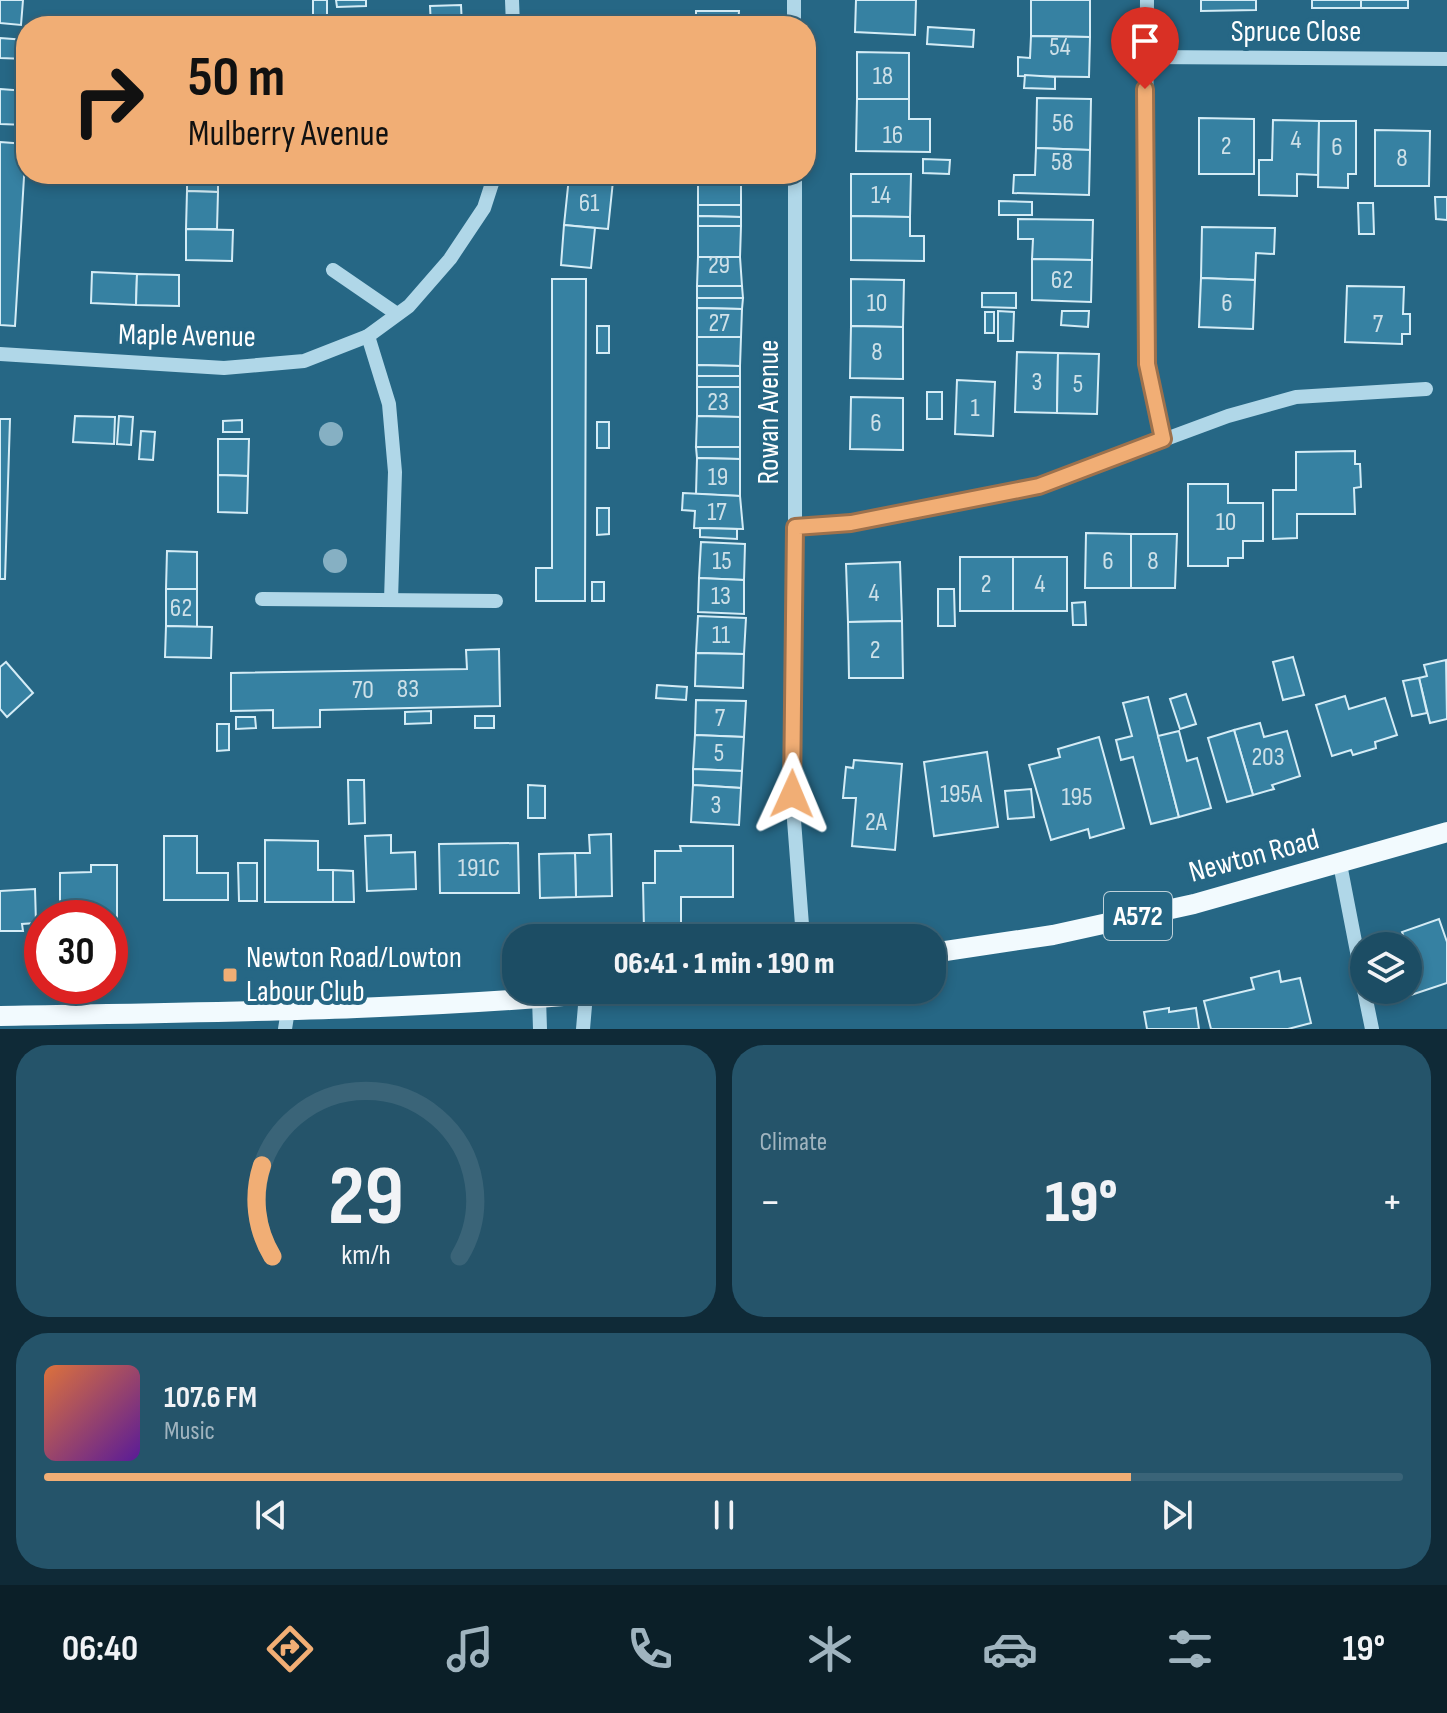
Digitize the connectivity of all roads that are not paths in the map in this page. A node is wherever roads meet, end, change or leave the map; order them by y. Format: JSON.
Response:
{"nodes":[{"id":1,"x":1147,"y":0,"type":"edge"},
{"id":2,"x":1145,"y":57,"type":"junction"},
{"id":3,"x":1447,"y":59,"type":"edge"},
{"id":4,"x":492,"y":184,"type":"edge"},
{"id":5,"x":795,"y":184,"type":"edge"},
{"id":6,"x":333,"y":270,"type":"dead end"},
{"id":7,"x":397,"y":314,"type":"junction"},
{"id":8,"x":368,"y":336,"type":"junction"},
{"id":9,"x":0,"y":354,"type":"edge"},
{"id":10,"x":1426,"y":389,"type":"dead end"},
{"id":11,"x":1163,"y":439,"type":"junction"},
{"id":12,"x":795,"y":527,"type":"junction"},
{"id":13,"x":262,"y":599,"type":"dead end"},
{"id":14,"x":391,"y":600,"type":"junction"},
{"id":15,"x":496,"y":601,"type":"dead end"},
{"id":16,"x":1447,"y":832,"type":"edge"},
{"id":17,"x":1340,"y":864,"type":"junction"},
{"id":18,"x":802,"y":924,"type":"edge"},
{"id":19,"x":1353,"y":932,"type":"edge"},
{"id":20,"x":946,"y":951,"type":"edge"},
{"id":21,"x":502,"y":1001,"type":"edge"},
{"id":22,"x":539,"y":1004,"type":"edge"},
{"id":23,"x":585,"y":1004,"type":"edge"},
{"id":24,"x":1367,"y":1004,"type":"edge"},
{"id":25,"x":0,"y":1016,"type":"edge"},
{"id":26,"x":286,"y":1020,"type":"edge"},
{"id":27,"x":540,"y":1029,"type":"edge"},
{"id":28,"x":583,"y":1029,"type":"edge"},
{"id":29,"x":1372,"y":1029,"type":"edge"}],
"edges":[{"from":1,"to":2,"type":"street"},
{"from":2,"to":3,"type":"street","name":"Spruce Close"},
{"from":2,"to":11,"type":"street"},
{"from":4,"to":7,"type":"street","name":"Maple Avenue"},
{"from":5,"to":12,"type":"street","name":"Rowan Avenue"},
{"from":6,"to":7,"type":"street"},
{"from":7,"to":8,"type":"street","name":"Maple Avenue"},
{"from":8,"to":9,"type":"street","name":"Maple Avenue"},
{"from":8,"to":14,"type":"street"},
{"from":10,"to":11,"type":"street"},
{"from":11,"to":12,"type":"street"},
{"from":12,"to":18,"type":"street","name":"Rowan Avenue"},
{"from":13,"to":14,"type":"street"},
{"from":14,"to":15,"type":"street"},
{"from":16,"to":17,"type":"main road","name":"Newton Road","number":"A572"},
{"from":17,"to":19,"type":"street"},
{"from":17,"to":20,"type":"main road","name":"Newton Road","number":"A572"},
{"from":21,"to":26,"type":"main road"},
{"from":22,"to":27,"type":"street"},
{"from":23,"to":28,"type":"street"},
{"from":24,"to":29,"type":"street"},
{"from":25,"to":26,"type":"main road"}]}
